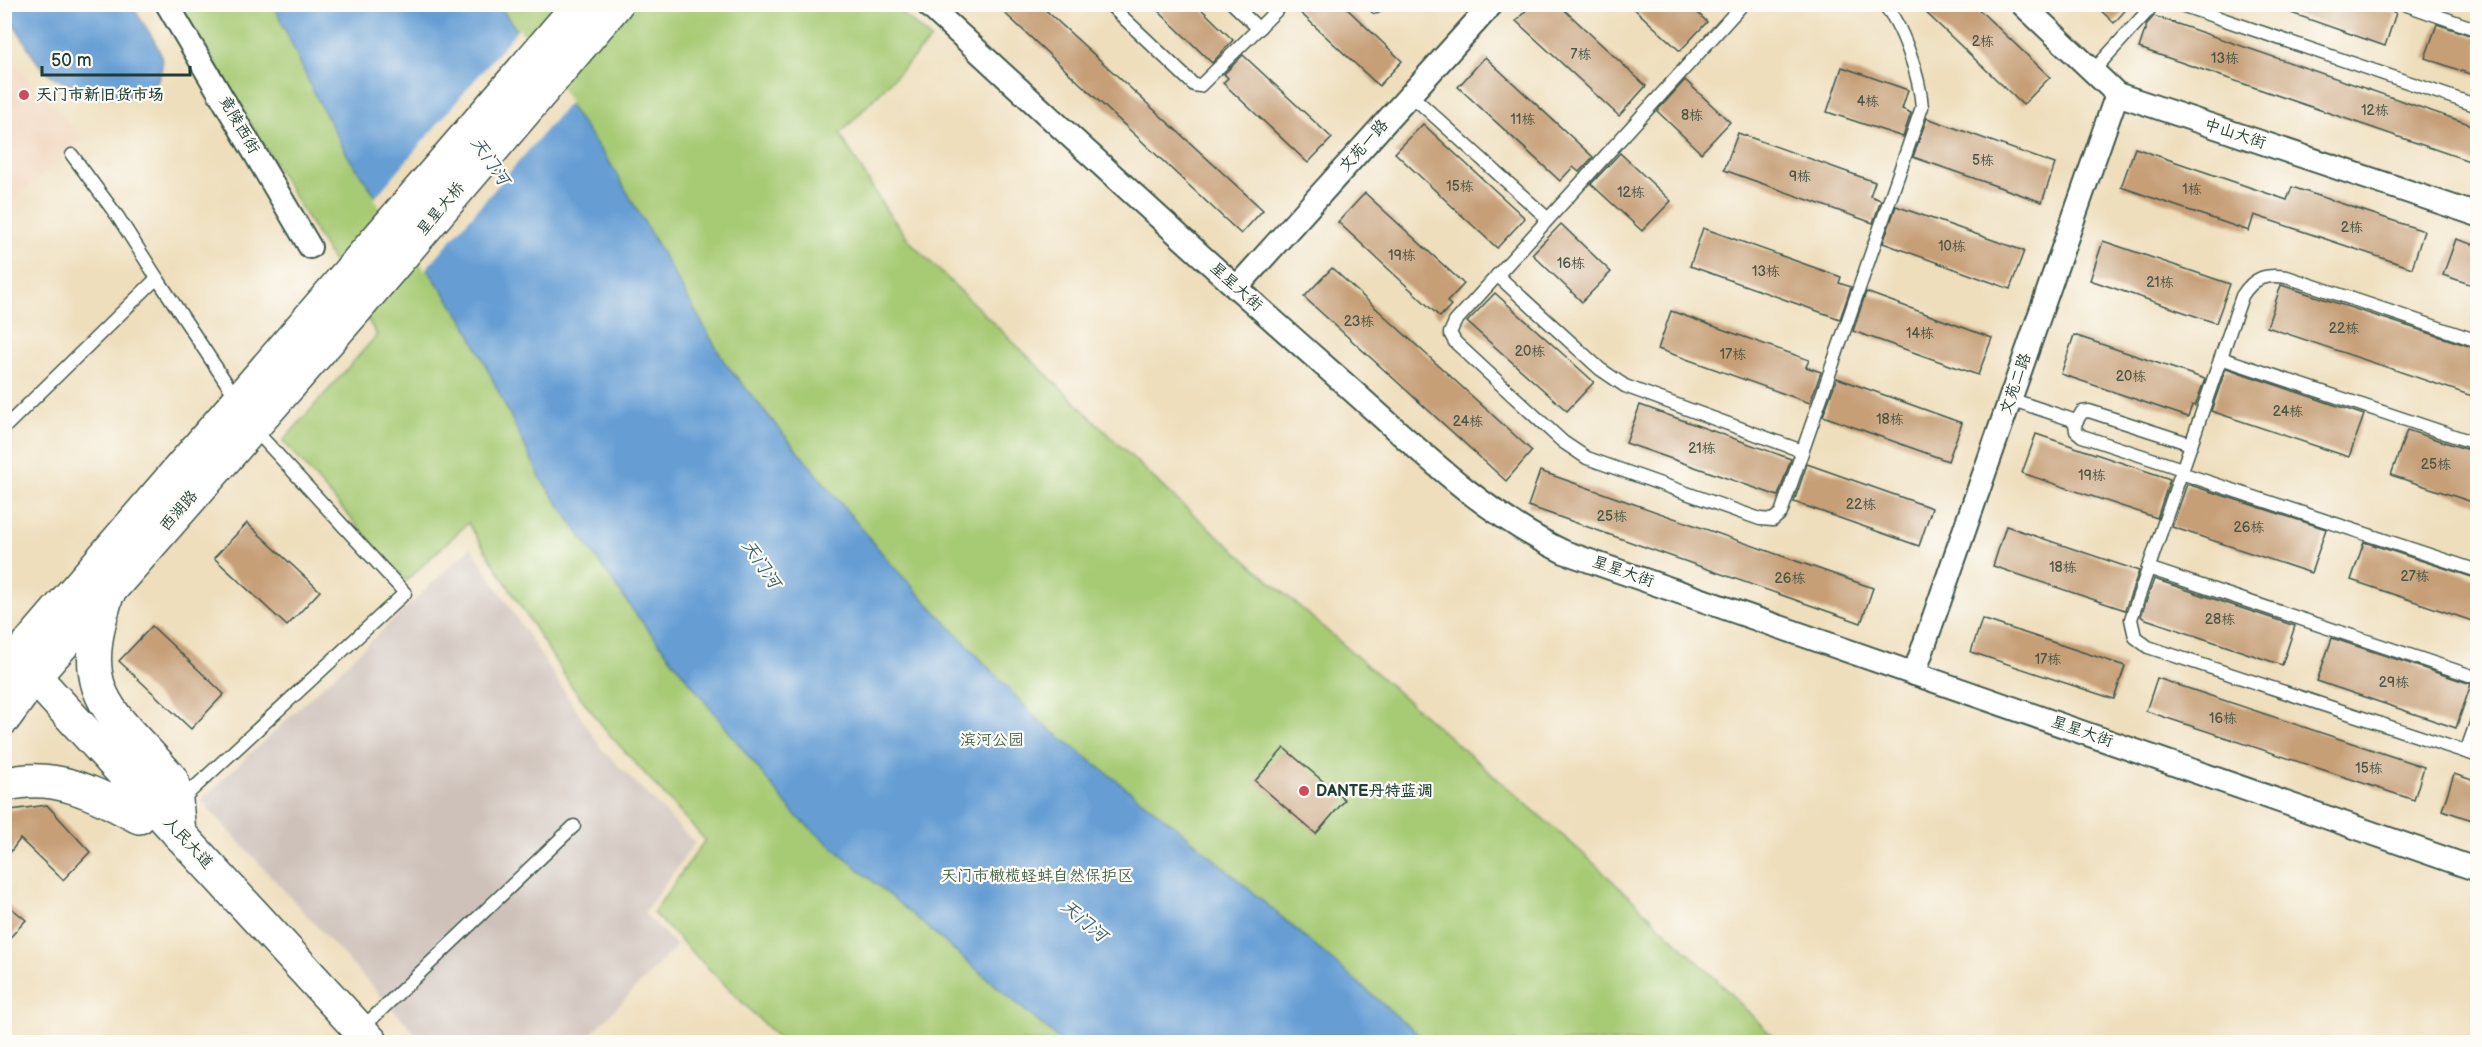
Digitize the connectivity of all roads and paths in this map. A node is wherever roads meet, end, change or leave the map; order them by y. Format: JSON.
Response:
{"nodes":[{"id":1,"x":167,"y":4,"type":"edge"},
{"id":2,"x":927,"y":4,"type":"edge"},
{"id":3,"x":1108,"y":4,"type":"edge"},
{"id":4,"x":1233,"y":4,"type":"edge"},
{"id":5,"x":1283,"y":4,"type":"edge"},
{"id":6,"x":1492,"y":4,"type":"edge"},
{"id":7,"x":1743,"y":4,"type":"edge"},
{"id":8,"x":1883,"y":4,"type":"edge"},
{"id":9,"x":2022,"y":4,"type":"edge"},
{"id":10,"x":2154,"y":4,"type":"edge"},
{"id":11,"x":2404,"y":4,"type":"edge"},
{"id":12,"x":2180,"y":5,"type":"edge"},
{"id":13,"x":592,"y":11,"type":"edge"},
{"id":14,"x":1259,"y":29,"type":"junction"},
{"id":15,"x":2478,"y":30,"type":"edge"},
{"id":16,"x":2093,"y":71,"type":"junction"},
{"id":17,"x":2117,"y":94,"type":"junction"},
{"id":18,"x":1411,"y":95,"type":"junction"},
{"id":19,"x":2478,"y":106,"type":"edge"},
{"id":20,"x":72,"y":155,"type":"dead end"},
{"id":21,"x":2478,"y":215,"type":"edge"},
{"id":22,"x":1548,"y":219,"type":"junction"},
{"id":23,"x":310,"y":248,"type":"dead end"},
{"id":24,"x":1497,"y":275,"type":"junction"},
{"id":25,"x":157,"y":278,"type":"junction"},
{"id":26,"x":1236,"y":288,"type":"junction"},
{"id":27,"x":347,"y":296,"type":"joint"},
{"id":28,"x":2478,"y":341,"type":"edge"},
{"id":29,"x":2221,"y":358,"type":"junction"},
{"id":30,"x":2010,"y":399,"type":"junction"},
{"id":31,"x":245,"y":414,"type":"junction"},
{"id":32,"x":2076,"y":421,"type":"junction"},
{"id":33,"x":4,"y":428,"type":"edge"},
{"id":34,"x":2191,"y":444,"type":"junction"},
{"id":35,"x":2478,"y":444,"type":"edge"},
{"id":36,"x":1802,"y":451,"type":"junction"},
{"id":37,"x":2182,"y":471,"type":"junction"},
{"id":38,"x":2148,"y":568,"type":"junction"},
{"id":39,"x":2478,"y":571,"type":"edge"},
{"id":40,"x":108,"y":592,"type":"junction"},
{"id":41,"x":1914,"y":674,"type":"junction"},
{"id":42,"x":12,"y":676,"type":"edge"},
{"id":43,"x":2478,"y":678,"type":"edge"},
{"id":44,"x":2478,"y":718,"type":"edge"},
{"id":45,"x":2472,"y":754,"type":"edge"},
{"id":46,"x":4,"y":785,"type":"edge"},
{"id":47,"x":139,"y":817,"type":"junction"},
{"id":48,"x":178,"y":819,"type":"junction"},
{"id":49,"x":574,"y":826,"type":"dead end"},
{"id":50,"x":2478,"y":870,"type":"edge"},
{"id":51,"x":360,"y":1038,"type":"edge"}],
"edges":[{"from":1,"to":23,"type":"street","name":"竟陵西街"},
{"from":2,"to":26,"type":"street","name":"星星大街"},
{"from":3,"to":14,"type":"lane"},
{"from":4,"to":14,"type":"lane"},
{"from":5,"to":14,"type":"lane"},
{"from":6,"to":18,"type":"street","name":"文苑一路"},
{"from":7,"to":22,"type":"lane"},
{"from":8,"to":36,"type":"lane"},
{"from":9,"to":16,"type":"street","name":"中山大街"},
{"from":10,"to":16,"type":"lane"},
{"from":11,"to":15,"type":"lane"},
{"from":12,"to":19,"type":"lane"},
{"from":13,"to":27,"type":"main road","name":"星星大桥"},
{"from":16,"to":17,"type":"street","name":"中山大街"},
{"from":17,"to":21,"type":"street","name":"中山大街"},
{"from":17,"to":30,"type":"street","name":"文苑二路"},
{"from":18,"to":22,"type":"lane"},
{"from":18,"to":26,"type":"street","name":"文苑一路"},
{"from":20,"to":25,"type":"lane"},
{"from":22,"to":24,"type":"lane"},
{"from":24,"to":36,"type":"lane"},
{"from":24,"to":36,"type":"lane"},
{"from":25,"to":31,"type":"lane"},
{"from":25,"to":33,"type":"lane"},
{"from":26,"to":41,"type":"street","name":"星星大街"},
{"from":27,"to":31,"type":"main road","name":"西湖路"},
{"from":28,"to":29,"type":"lane"},
{"from":29,"to":34,"type":"lane"},
{"from":29,"to":35,"type":"lane"},
{"from":30,"to":32,"type":"lane"},
{"from":30,"to":41,"type":"street","name":"文苑二路"},
{"from":31,"to":40,"type":"main road","name":"西湖路"},
{"from":31,"to":42,"type":"main road","name":"西湖路"},
{"from":31,"to":48,"type":"lane"},
{"from":32,"to":34,"type":"lane"},
{"from":32,"to":37,"type":"lane"},
{"from":34,"to":37,"type":"lane"},
{"from":37,"to":38,"type":"lane"},
{"from":37,"to":39,"type":"lane"},
{"from":38,"to":43,"type":"lane"},
{"from":38,"to":45,"type":"lane"},
{"from":40,"to":42,"type":"main road","name":"西湖路"},
{"from":40,"to":48,"type":"main road"},
{"from":41,"to":50,"type":"street","name":"星星大街"},
{"from":42,"to":47,"type":"main road","name":"人民大道"},
{"from":42,"to":48,"type":"main road","name":"人民大道"},
{"from":44,"to":45,"type":"lane"},
{"from":46,"to":47,"type":"main road"},
{"from":47,"to":51,"type":"main road","name":"人民大道"},
{"from":48,"to":51,"type":"main road","name":"人民大道"},
{"from":49,"to":51,"type":"lane"}]}
